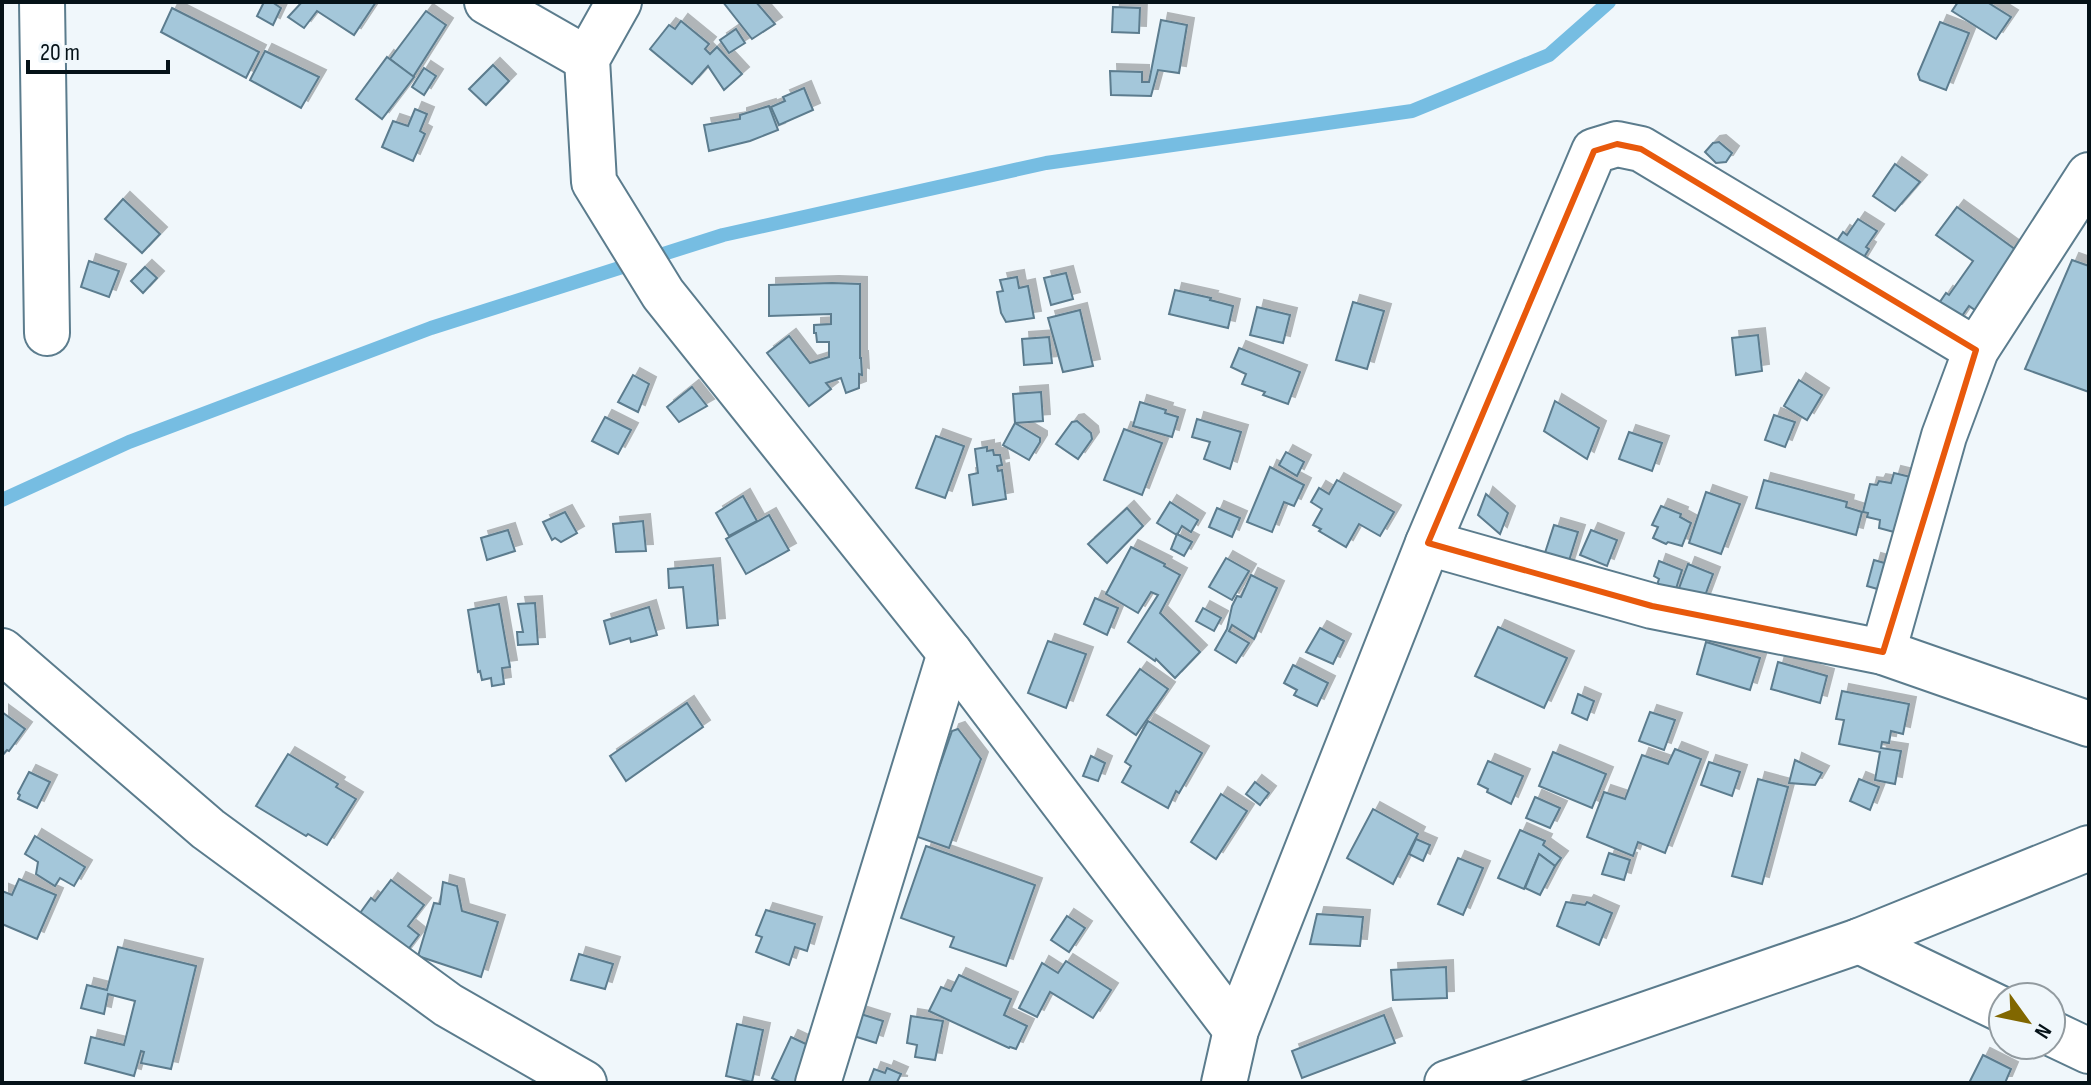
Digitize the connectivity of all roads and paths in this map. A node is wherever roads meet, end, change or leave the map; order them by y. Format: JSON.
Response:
{"nodes":[{"id":1,"x":42,"y":2,"type":"edge"},
{"id":2,"x":487,"y":2,"type":"edge"},
{"id":3,"x":619,"y":2,"type":"edge"},
{"id":4,"x":587,"y":59,"type":"junction"},
{"id":5,"x":2089,"y":175,"type":"edge"},
{"id":6,"x":47,"y":333,"type":"dead end"},
{"id":7,"x":1976,"y":350,"type":"junction"},
{"id":8,"x":1428,"y":543,"type":"junction"},
{"id":9,"x":2,"y":651,"type":"edge"},
{"id":10,"x":1883,"y":652,"type":"junction"},
{"id":11,"x":950,"y":653,"type":"junction"},
{"id":12,"x":2089,"y":724,"type":"edge"},
{"id":13,"x":2089,"y":848,"type":"edge"},
{"id":14,"x":1859,"y":941,"type":"junction"},
{"id":15,"x":1987,"y":1002,"type":"edge"},
{"id":16,"x":1236,"y":1030,"type":"junction"},
{"id":17,"x":2067,"y":1041,"type":"edge"},
{"id":18,"x":2089,"y":1051,"type":"edge"},
{"id":19,"x":584,"y":1083,"type":"edge"},
{"id":20,"x":818,"y":1083,"type":"edge"},
{"id":21,"x":1224,"y":1083,"type":"edge"},
{"id":22,"x":1447,"y":1083,"type":"edge"}],
"edges":[{"from":1,"to":6,"type":"street"},
{"from":2,"to":4,"type":"street"},
{"from":3,"to":4,"type":"street"},
{"from":4,"to":11,"type":"street"},
{"from":5,"to":7,"type":"street"},
{"from":7,"to":8,"type":"street"},
{"from":7,"to":10,"type":"street"},
{"from":8,"to":10,"type":"street"},
{"from":8,"to":16,"type":"street"},
{"from":9,"to":19,"type":"street"},
{"from":10,"to":12,"type":"street"},
{"from":11,"to":16,"type":"street"},
{"from":11,"to":20,"type":"street"},
{"from":13,"to":14,"type":"street"},
{"from":14,"to":15,"type":"street"},
{"from":14,"to":22,"type":"street"},
{"from":16,"to":21,"type":"street"},
{"from":17,"to":18,"type":"street"}]}
